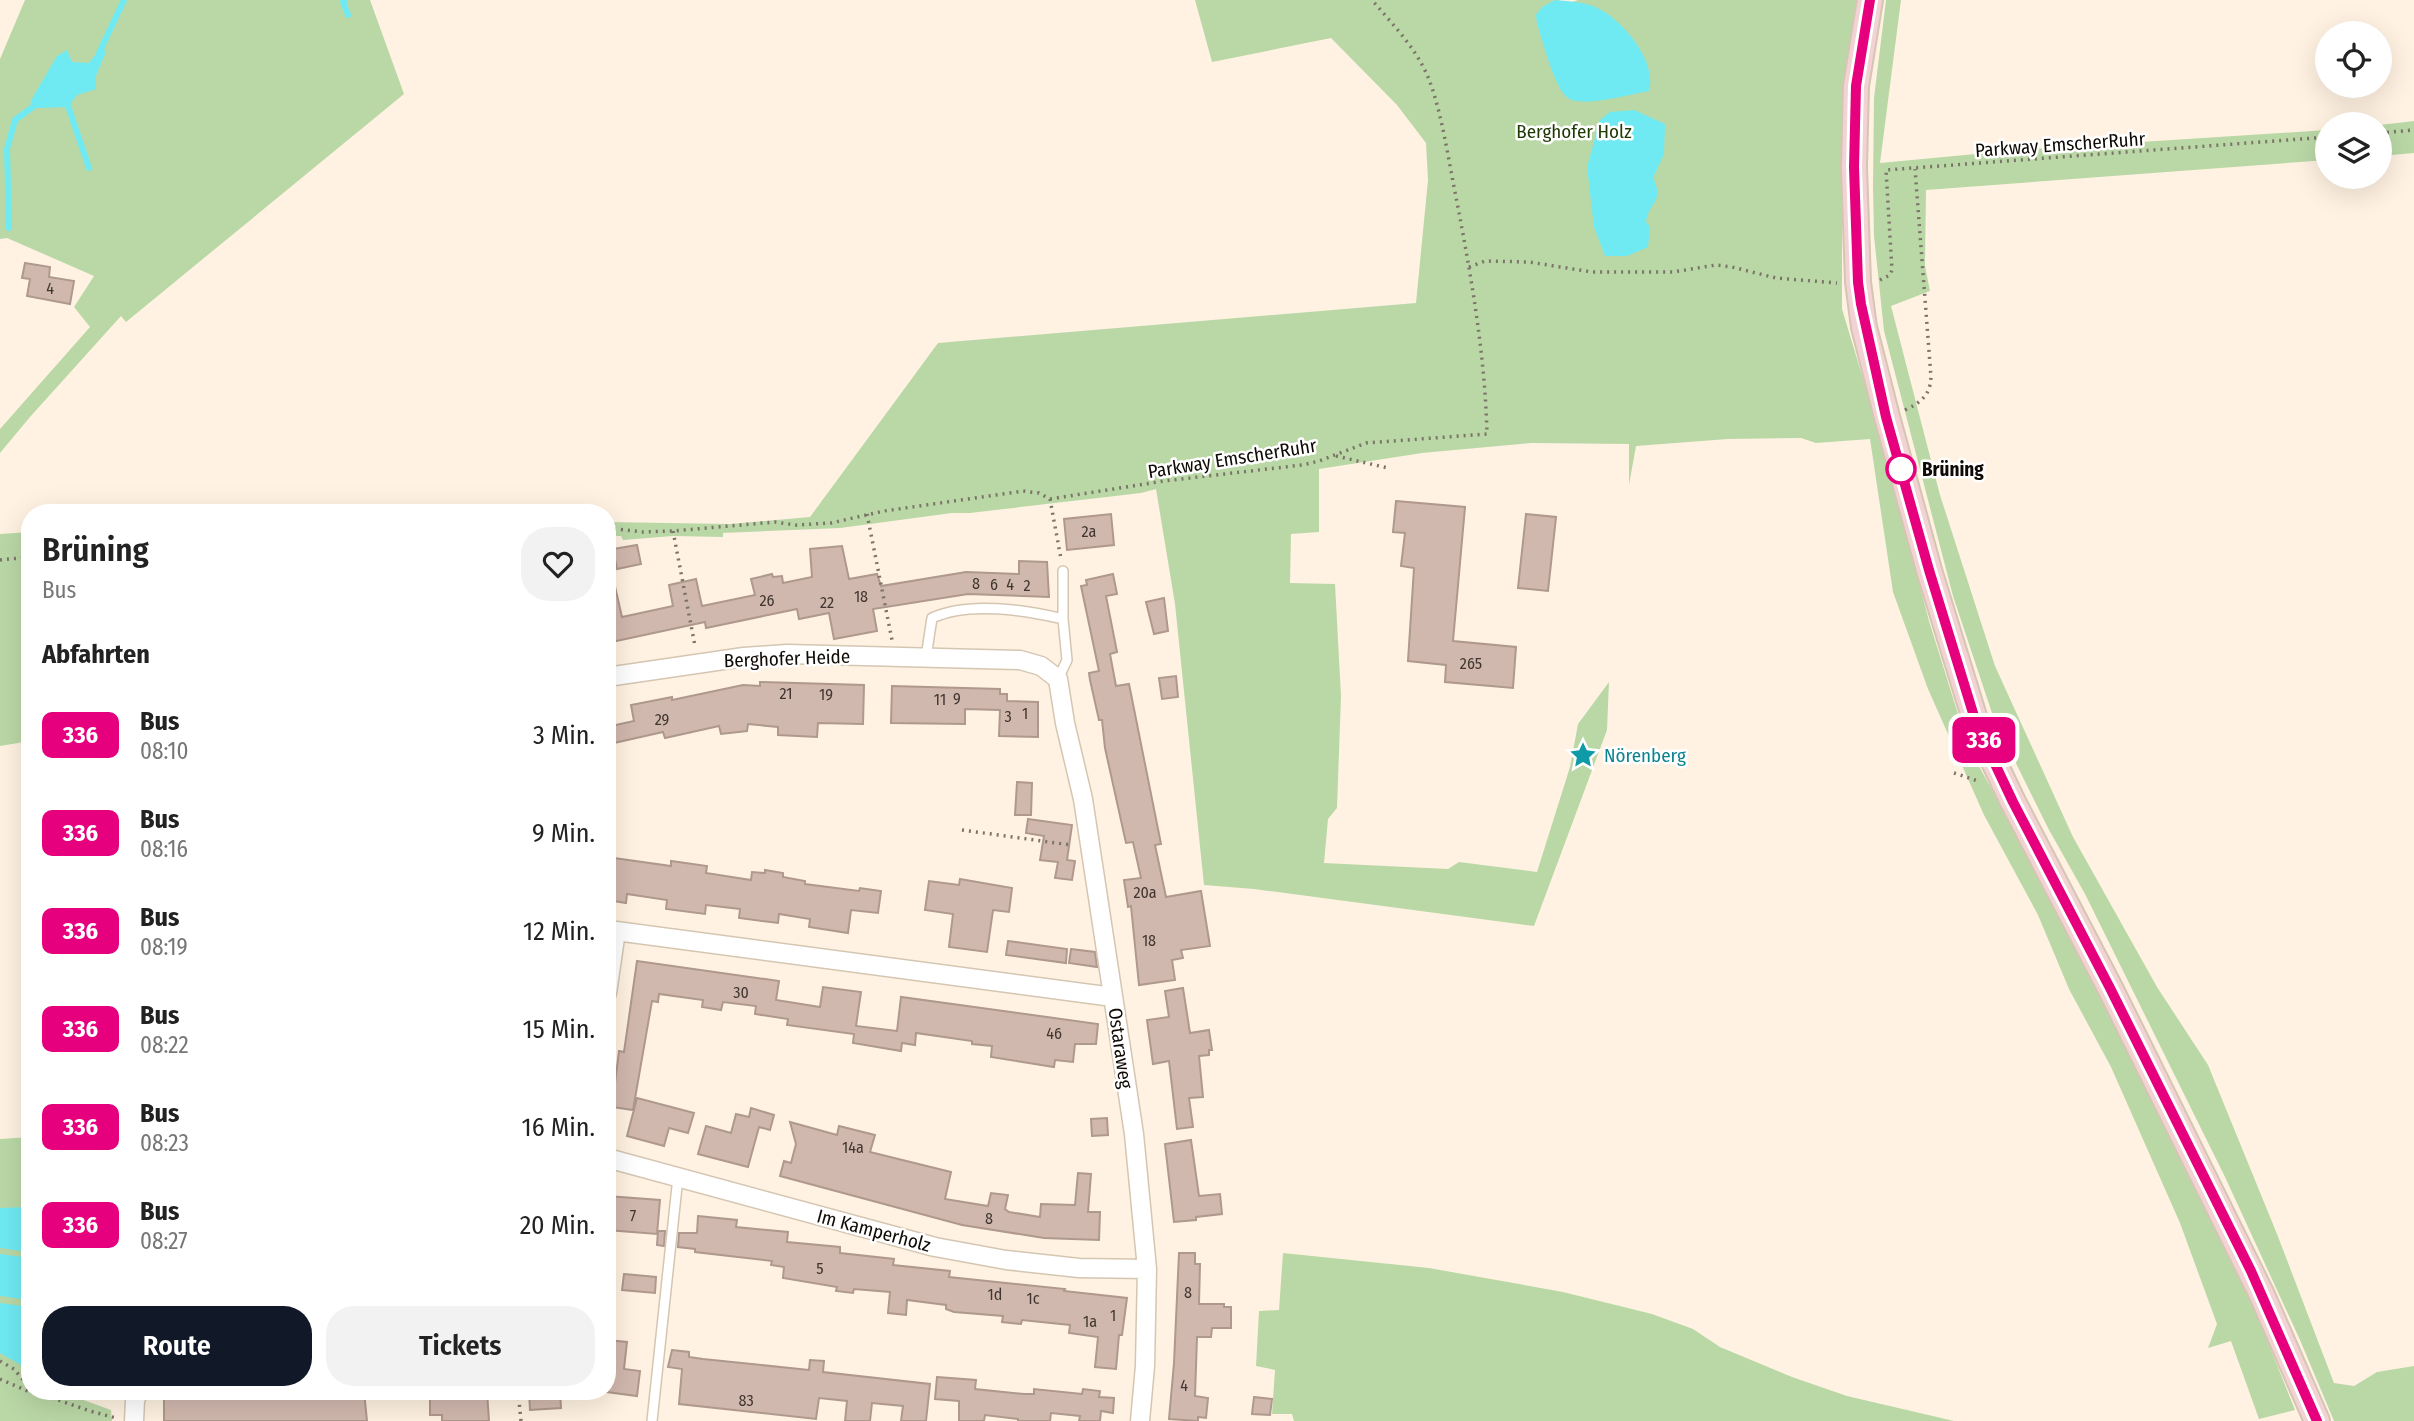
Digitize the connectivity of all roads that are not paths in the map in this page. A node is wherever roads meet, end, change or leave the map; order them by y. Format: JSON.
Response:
{"nodes":[{"id":1,"x":1870,"y":0,"type":"edge"},
{"id":2,"x":1063,"y":571,"type":"road end"},
{"id":3,"x":1063,"y":619,"type":"junction"},
{"id":4,"x":926,"y":657,"type":"junction"},
{"id":5,"x":616,"y":676,"type":"edge"},
{"id":6,"x":1058,"y":679,"type":"junction"},
{"id":7,"x":616,"y":932,"type":"edge"},
{"id":8,"x":1114,"y":997,"type":"junction"},
{"id":9,"x":616,"y":1160,"type":"edge"},
{"id":10,"x":678,"y":1177,"type":"junction"},
{"id":11,"x":1147,"y":1269,"type":"junction"},
{"id":12,"x":134,"y":1400,"type":"edge"},
{"id":13,"x":125,"y":1419,"type":"edge"},
{"id":14,"x":652,"y":1421,"type":"edge"},
{"id":15,"x":1140,"y":1421,"type":"edge"},
{"id":16,"x":2317,"y":1421,"type":"edge"}],
"edges":[{"from":1,"to":16,"type":"street"},
{"from":2,"to":3,"type":"lane"},
{"from":3,"to":4,"type":"lane"},
{"from":3,"to":6,"type":"lane"},
{"from":4,"to":5,"type":"street","name":"Berghofer Heide"},
{"from":4,"to":6,"type":"street","name":"Berghofer Heide"},
{"from":6,"to":8,"type":"street","name":"Ostaraweg"},
{"from":7,"to":8,"type":"street"},
{"from":8,"to":11,"type":"street","name":"Ostaraweg"},
{"from":9,"to":10,"type":"street","name":"Im Kamperholz"},
{"from":10,"to":11,"type":"street","name":"Im Kamperholz"},
{"from":10,"to":14,"type":"lane"},
{"from":11,"to":15,"type":"street","name":"Ostaraweg"},
{"from":12,"to":13,"type":"street"}]}
